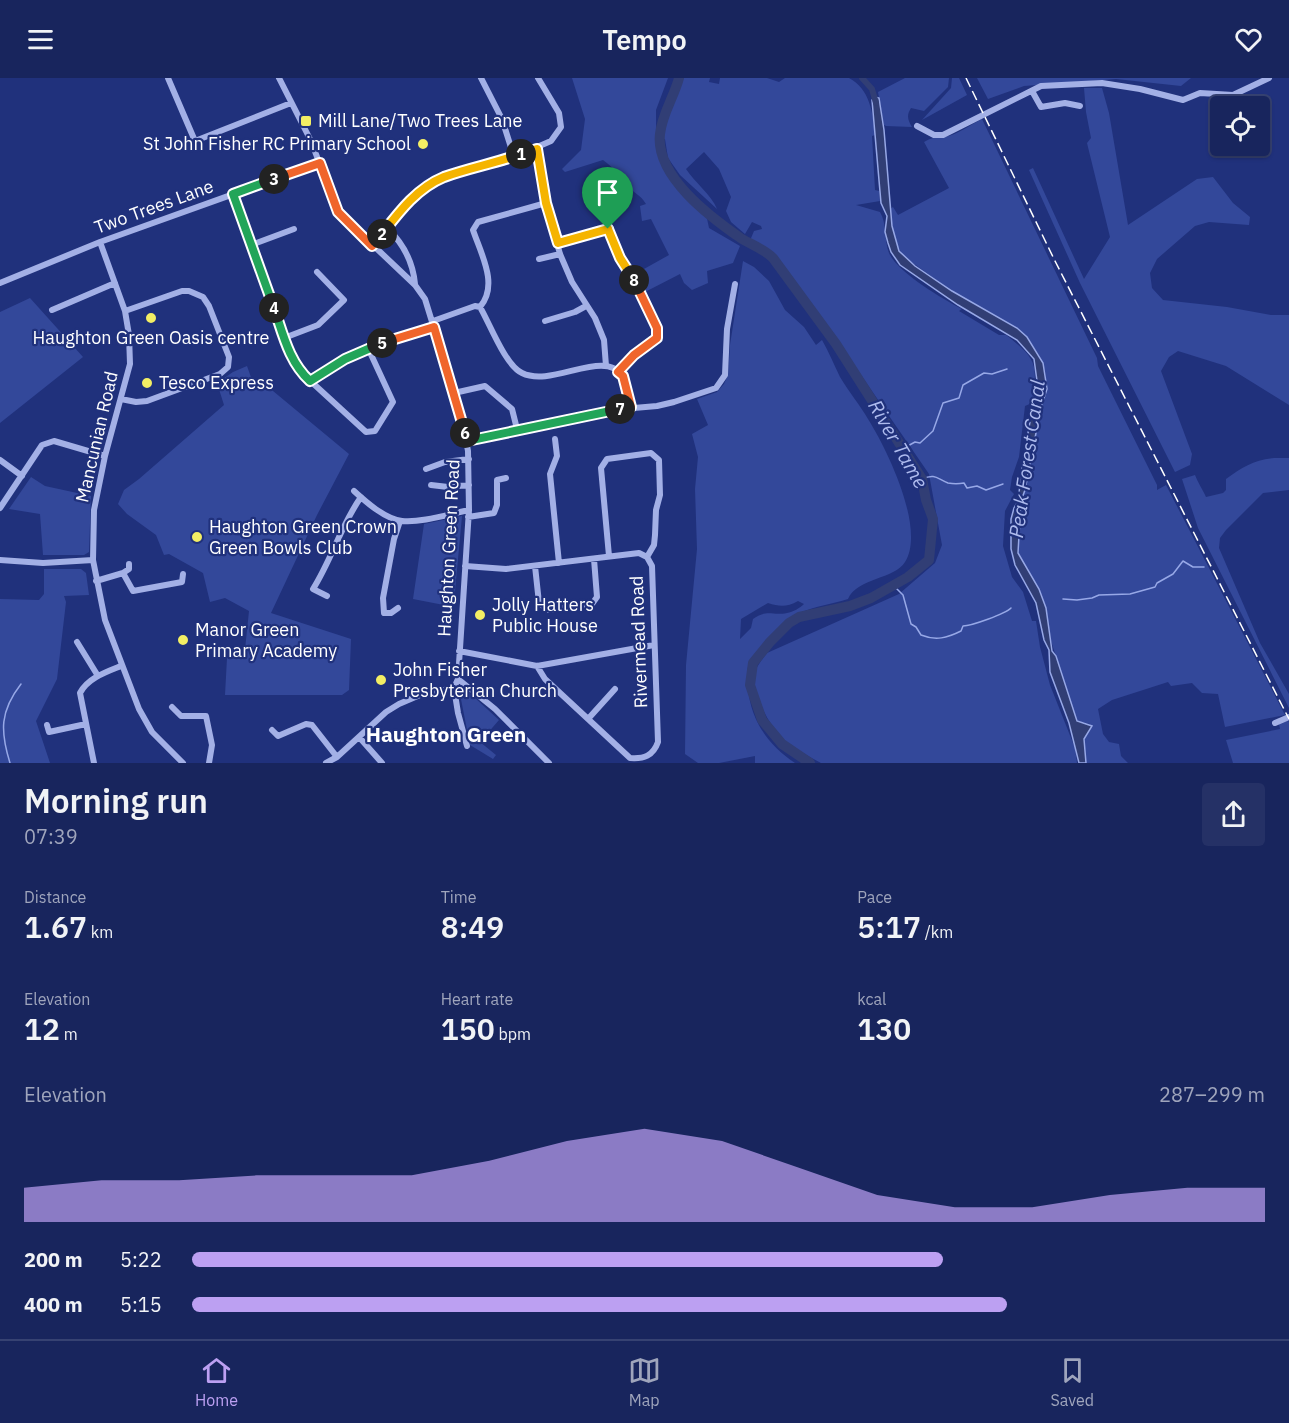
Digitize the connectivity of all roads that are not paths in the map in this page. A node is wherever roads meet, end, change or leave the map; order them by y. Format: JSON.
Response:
{"nodes":[{"id":1,"x":168,"y":78,"type":"edge"},
{"id":2,"x":279,"y":78,"type":"edge"},
{"id":3,"x":481,"y":78,"type":"edge"},
{"id":4,"x":538,"y":78,"type":"edge"},
{"id":5,"x":1269,"y":78,"type":"edge"},
{"id":6,"x":1032,"y":90,"type":"junction"},
{"id":7,"x":291,"y":103,"type":"junction"},
{"id":8,"x":1080,"y":106,"type":"dead end"},
{"id":9,"x":917,"y":126,"type":"dead end"},
{"id":10,"x":537,"y":149,"type":"junction"},
{"id":11,"x":514,"y":157,"type":"junction"},
{"id":12,"x":320,"y":163,"type":"junction"},
{"id":13,"x":595,"y":186,"type":"dead end"},
{"id":14,"x":233,"y":194,"type":"junction"},
{"id":15,"x":546,"y":203,"type":"junction"},
{"id":16,"x":387,"y":228,"type":"junction"},
{"id":17,"x":294,"y":229,"type":"dead end"},
{"id":18,"x":608,"y":229,"type":"junction"},
{"id":19,"x":100,"y":242,"type":"junction"},
{"id":20,"x":558,"y":243,"type":"junction"},
{"id":21,"x":251,"y":245,"type":"junction"},
{"id":22,"x":372,"y":246,"type":"junction"},
{"id":23,"x":560,"y":254,"type":"junction"},
{"id":24,"x":539,"y":259,"type":"dead end"},
{"id":25,"x":317,"y":272,"type":"dead end"},
{"id":26,"x":0,"y":283,"type":"edge"},
{"id":27,"x":115,"y":283,"type":"junction"},
{"id":28,"x":735,"y":284,"type":"dead end"},
{"id":29,"x":415,"y":285,"type":"junction"},
{"id":30,"x":586,"y":306,"type":"junction"},
{"id":31,"x":480,"y":307,"type":"junction"},
{"id":32,"x":52,"y":310,"type":"dead end"},
{"id":33,"x":125,"y":311,"type":"junction"},
{"id":34,"x":545,"y":321,"type":"dead end"},
{"id":35,"x":434,"y":324,"type":"junction"},
{"id":36,"x":284,"y":338,"type":"junction"},
{"id":37,"x":368,"y":348,"type":"junction"},
{"id":38,"x":606,"y":366,"type":"junction"},
{"id":39,"x":618,"y":372,"type":"junction"},
{"id":40,"x":310,"y":381,"type":"junction"},
{"id":41,"x":454,"y":393,"type":"junction"},
{"id":42,"x":122,"y":399,"type":"junction"},
{"id":43,"x":631,"y":407,"type":"junction"},
{"id":44,"x":517,"y":429,"type":"junction"},
{"id":45,"x":555,"y":440,"type":"dead end"},
{"id":46,"x":467,"y":441,"type":"junction"},
{"id":47,"x":105,"y":456,"type":"junction"},
{"id":48,"x":469,"y":459,"type":"junction"},
{"id":49,"x":0,"y":460,"type":"edge"},
{"id":50,"x":426,"y":469,"type":"dead end"},
{"id":51,"x":22,"y":476,"type":"junction"},
{"id":52,"x":506,"y":478,"type":"dead end"},
{"id":53,"x":430,"y":485,"type":"dead end"},
{"id":54,"x":469,"y":485,"type":"junction"},
{"id":55,"x":354,"y":491,"type":"dead end"},
{"id":56,"x":361,"y":497,"type":"junction"},
{"id":57,"x":0,"y":508,"type":"edge"},
{"id":58,"x":468,"y":513,"type":"junction"},
{"id":59,"x":400,"y":521,"type":"junction"},
{"id":60,"x":609,"y":556,"type":"junction"},
{"id":61,"x":594,"y":558,"type":"junction"},
{"id":62,"x":647,"y":558,"type":"junction"},
{"id":63,"x":93,"y":560,"type":"junction"},
{"id":64,"x":0,"y":561,"type":"edge"},
{"id":65,"x":560,"y":563,"type":"junction"},
{"id":66,"x":129,"y":564,"type":"dead end"},
{"id":67,"x":465,"y":566,"type":"junction"},
{"id":68,"x":535,"y":566,"type":"junction"},
{"id":69,"x":123,"y":573,"type":"junction"},
{"id":70,"x":183,"y":574,"type":"dead end"},
{"id":71,"x":96,"y":581,"type":"junction"},
{"id":72,"x":327,"y":596,"type":"dead end"},
{"id":73,"x":398,"y":608,"type":"dead end"},
{"id":74,"x":77,"y":642,"type":"dead end"},
{"id":75,"x":654,"y":645,"type":"junction"},
{"id":76,"x":459,"y":651,"type":"junction"},
{"id":77,"x":121,"y":666,"type":"junction"},
{"id":78,"x":537,"y":666,"type":"junction"},
{"id":79,"x":98,"y":676,"type":"junction"},
{"id":80,"x":458,"y":679,"type":"junction"},
{"id":81,"x":454,"y":688,"type":"junction"},
{"id":82,"x":615,"y":689,"type":"dead end"},
{"id":83,"x":172,"y":707,"type":"dead end"},
{"id":84,"x":1289,"y":717,"type":"edge"},
{"id":85,"x":588,"y":719,"type":"junction"},
{"id":86,"x":1277,"y":723,"type":"dead end"},
{"id":87,"x":86,"y":724,"type":"junction"},
{"id":88,"x":47,"y":725,"type":"dead end"},
{"id":89,"x":272,"y":730,"type":"dead end"},
{"id":90,"x":359,"y":737,"type":"junction"},
{"id":91,"x":467,"y":746,"type":"dead end"},
{"id":92,"x":337,"y":757,"type":"junction"},
{"id":93,"x":94,"y":763,"type":"edge"},
{"id":94,"x":183,"y":763,"type":"edge"},
{"id":95,"x":210,"y":763,"type":"edge"},
{"id":96,"x":326,"y":763,"type":"edge"},
{"id":97,"x":382,"y":763,"type":"edge"},
{"id":98,"x":549,"y":763,"type":"edge"}],
"edges":[{"from":1,"to":7,"type":"street"},
{"from":2,"to":7,"type":"street","name":"Haughton Green Road"},
{"from":3,"to":11,"type":"street"},
{"from":4,"to":10,"type":"street"},
{"from":5,"to":6,"type":"street"},
{"from":6,"to":8,"type":"street"},
{"from":6,"to":9,"type":"street"},
{"from":7,"to":12,"type":"street","name":"Haughton Green Road"},
{"from":10,"to":11,"type":"street"},
{"from":10,"to":15,"type":"street"},
{"from":11,"to":16,"type":"street"},
{"from":12,"to":14,"type":"street","name":"Two Trees Lane"},
{"from":12,"to":22,"type":"street","name":"Haughton Green Road"},
{"from":13,"to":18,"type":"street"},
{"from":14,"to":19,"type":"street","name":"Two Trees Lane"},
{"from":14,"to":21,"type":"street"},
{"from":15,"to":20,"type":"street"},
{"from":15,"to":31,"type":"street"},
{"from":16,"to":22,"type":"street"},
{"from":16,"to":29,"type":"street","name":"Haughton Green Road"},
{"from":17,"to":21,"type":"street"},
{"from":18,"to":20,"type":"street"},
{"from":18,"to":39,"type":"street"},
{"from":19,"to":26,"type":"street","name":"Two Trees Lane"},
{"from":19,"to":27,"type":"street","name":"Mancunian Road"},
{"from":20,"to":23,"type":"street"},
{"from":21,"to":36,"type":"street"},
{"from":22,"to":29,"type":"street","name":"Haughton Green Road"},
{"from":23,"to":24,"type":"street"},
{"from":23,"to":30,"type":"street"},
{"from":25,"to":36,"type":"street"},
{"from":27,"to":32,"type":"street"},
{"from":27,"to":33,"type":"street","name":"Mancunian Road"},
{"from":28,"to":43,"type":"street"},
{"from":29,"to":35,"type":"street","name":"Haughton Green Road"},
{"from":30,"to":34,"type":"street"},
{"from":30,"to":38,"type":"street"},
{"from":31,"to":35,"type":"street"},
{"from":31,"to":38,"type":"street"},
{"from":33,"to":42,"type":"street","name":"Mancunian Road"},
{"from":33,"to":42,"type":"street"},
{"from":35,"to":37,"type":"street"},
{"from":35,"to":41,"type":"street","name":"Haughton Green Road"},
{"from":36,"to":40,"type":"street"},
{"from":37,"to":40,"type":"street"},
{"from":37,"to":40,"type":"street"},
{"from":38,"to":39,"type":"street"},
{"from":39,"to":43,"type":"street"},
{"from":41,"to":44,"type":"street"},
{"from":41,"to":46,"type":"street","name":"Haughton Green Road"},
{"from":42,"to":47,"type":"street","name":"Mancunian Road"},
{"from":43,"to":44,"type":"street"},
{"from":44,"to":46,"type":"street"},
{"from":45,"to":65,"type":"street"},
{"from":46,"to":48,"type":"street","name":"Haughton Green Road"},
{"from":47,"to":51,"type":"street"},
{"from":47,"to":63,"type":"street","name":"Mancunian Road"},
{"from":48,"to":50,"type":"street"},
{"from":48,"to":54,"type":"street","name":"Haughton Green Road"},
{"from":49,"to":51,"type":"street"},
{"from":51,"to":57,"type":"street"},
{"from":52,"to":58,"type":"street"},
{"from":53,"to":54,"type":"street"},
{"from":54,"to":58,"type":"street","name":"Haughton Green Road"},
{"from":55,"to":56,"type":"street"},
{"from":56,"to":59,"type":"street"},
{"from":56,"to":72,"type":"street"},
{"from":58,"to":59,"type":"street"},
{"from":58,"to":67,"type":"street","name":"Haughton Green Road"},
{"from":59,"to":73,"type":"street"},
{"from":60,"to":61,"type":"street","name":"Rivermead Road"},
{"from":60,"to":62,"type":"street","name":"Rivermead Road"},
{"from":60,"to":62,"type":"street"},
{"from":61,"to":65,"type":"street","name":"Rivermead Road"},
{"from":61,"to":68,"type":"street"},
{"from":62,"to":75,"type":"street","name":"Rivermead Road"},
{"from":63,"to":64,"type":"street"},
{"from":63,"to":71,"type":"street","name":"Mancunian Road"},
{"from":65,"to":68,"type":"street","name":"Rivermead Road"},
{"from":66,"to":69,"type":"street"},
{"from":67,"to":68,"type":"street","name":"Rivermead Road"},
{"from":67,"to":76,"type":"street","name":"Haughton Green Road"},
{"from":69,"to":70,"type":"street"},
{"from":69,"to":71,"type":"street"},
{"from":71,"to":77,"type":"street","name":"Mancunian Road"},
{"from":74,"to":79,"type":"street"},
{"from":75,"to":78,"type":"street"},
{"from":75,"to":85,"type":"street","name":"Rivermead Road"},
{"from":76,"to":78,"type":"street"},
{"from":76,"to":80,"type":"street","name":"Haughton Green Road"},
{"from":77,"to":79,"type":"street"},
{"from":77,"to":94,"type":"street","name":"Mancunian Road"},
{"from":78,"to":85,"type":"street","name":"Rivermead Road"},
{"from":79,"to":87,"type":"street"},
{"from":80,"to":81,"type":"street"},
{"from":80,"to":98,"type":"street"},
{"from":81,"to":90,"type":"street"},
{"from":81,"to":91,"type":"street"},
{"from":82,"to":85,"type":"street"},
{"from":83,"to":95,"type":"street"},
{"from":84,"to":86,"type":"street"},
{"from":87,"to":88,"type":"street"},
{"from":87,"to":93,"type":"street"},
{"from":89,"to":92,"type":"street"},
{"from":90,"to":92,"type":"street"},
{"from":90,"to":97,"type":"street"},
{"from":92,"to":96,"type":"street"}]}
